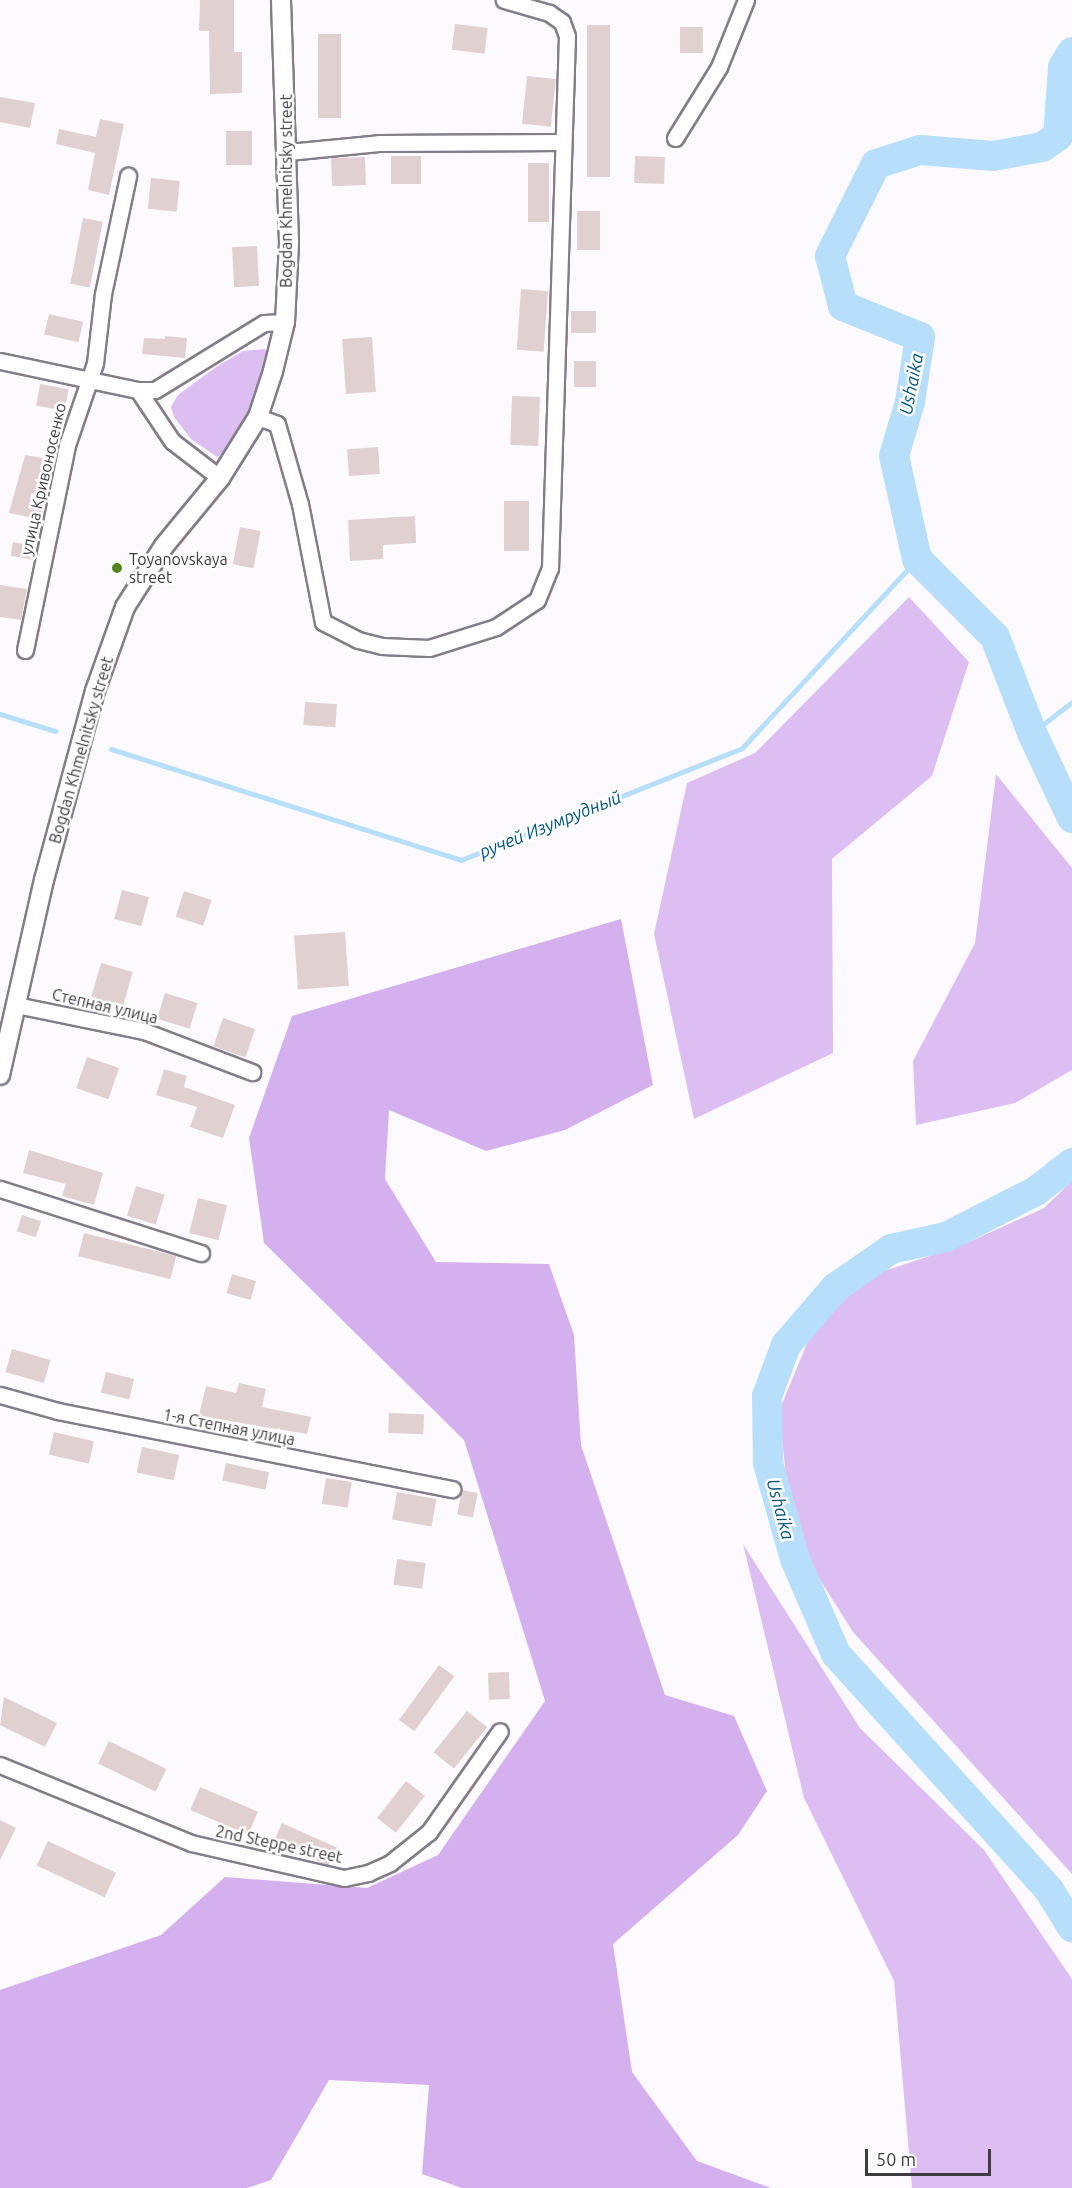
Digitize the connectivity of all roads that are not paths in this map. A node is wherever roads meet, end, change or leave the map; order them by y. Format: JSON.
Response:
{"nodes":[{"id":1,"x":281,"y":0,"type":"edge"},
{"id":2,"x":504,"y":0,"type":"edge"},
{"id":3,"x":746,"y":0,"type":"edge"},
{"id":4,"x":675,"y":138,"type":"dead end"},
{"id":5,"x":563,"y":142,"type":"junction"},
{"id":6,"x":288,"y":152,"type":"junction"},
{"id":7,"x":128,"y":176,"type":"dead end"},
{"id":8,"x":285,"y":322,"type":"junction"},
{"id":9,"x":0,"y":361,"type":"edge"},
{"id":10,"x":89,"y":380,"type":"junction"},
{"id":11,"x":138,"y":390,"type":"junction"},
{"id":12,"x":258,"y":417,"type":"junction"},
{"id":13,"x":220,"y":478,"type":"junction"},
{"id":14,"x":25,"y":650,"type":"dead end"},
{"id":15,"x":16,"y":1005,"type":"junction"},
{"id":16,"x":252,"y":1072,"type":"dead end"},
{"id":17,"x":0,"y":1075,"type":"edge"},
{"id":18,"x":0,"y":1189,"type":"edge"},
{"id":19,"x":201,"y":1253,"type":"dead end"},
{"id":20,"x":0,"y":1395,"type":"edge"},
{"id":21,"x":452,"y":1489,"type":"dead end"},
{"id":22,"x":500,"y":1731,"type":"dead end"},
{"id":23,"x":0,"y":1765,"type":"edge"}],
"edges":[{"from":1,"to":6,"type":"street","name":"Bogdan Khmelnitsky street"},
{"from":2,"to":5,"type":"street"},
{"from":3,"to":4,"type":"street"},
{"from":5,"to":6,"type":"street"},
{"from":5,"to":12,"type":"street"},
{"from":6,"to":8,"type":"street","name":"Bogdan Khmelnitsky street"},
{"from":7,"to":10,"type":"street","name":"улица Кривоносенко"},
{"from":8,"to":11,"type":"street"},
{"from":8,"to":12,"type":"street","name":"Bogdan Khmelnitsky street"},
{"from":9,"to":10,"type":"street"},
{"from":10,"to":11,"type":"street"},
{"from":10,"to":14,"type":"street","name":"улица Кривоносенко"},
{"from":11,"to":13,"type":"street"},
{"from":12,"to":13,"type":"street","name":"Bogdan Khmelnitsky street"},
{"from":13,"to":15,"type":"street","name":"Bogdan Khmelnitsky street"},
{"from":15,"to":16,"type":"street","name":"Степная улица"},
{"from":15,"to":17,"type":"street","name":"Bogdan Khmelnitsky street"},
{"from":18,"to":19,"type":"street"},
{"from":20,"to":21,"type":"street","name":"1-я Степная улица"},
{"from":22,"to":23,"type":"street","name":"2nd Steppe street"}]}
